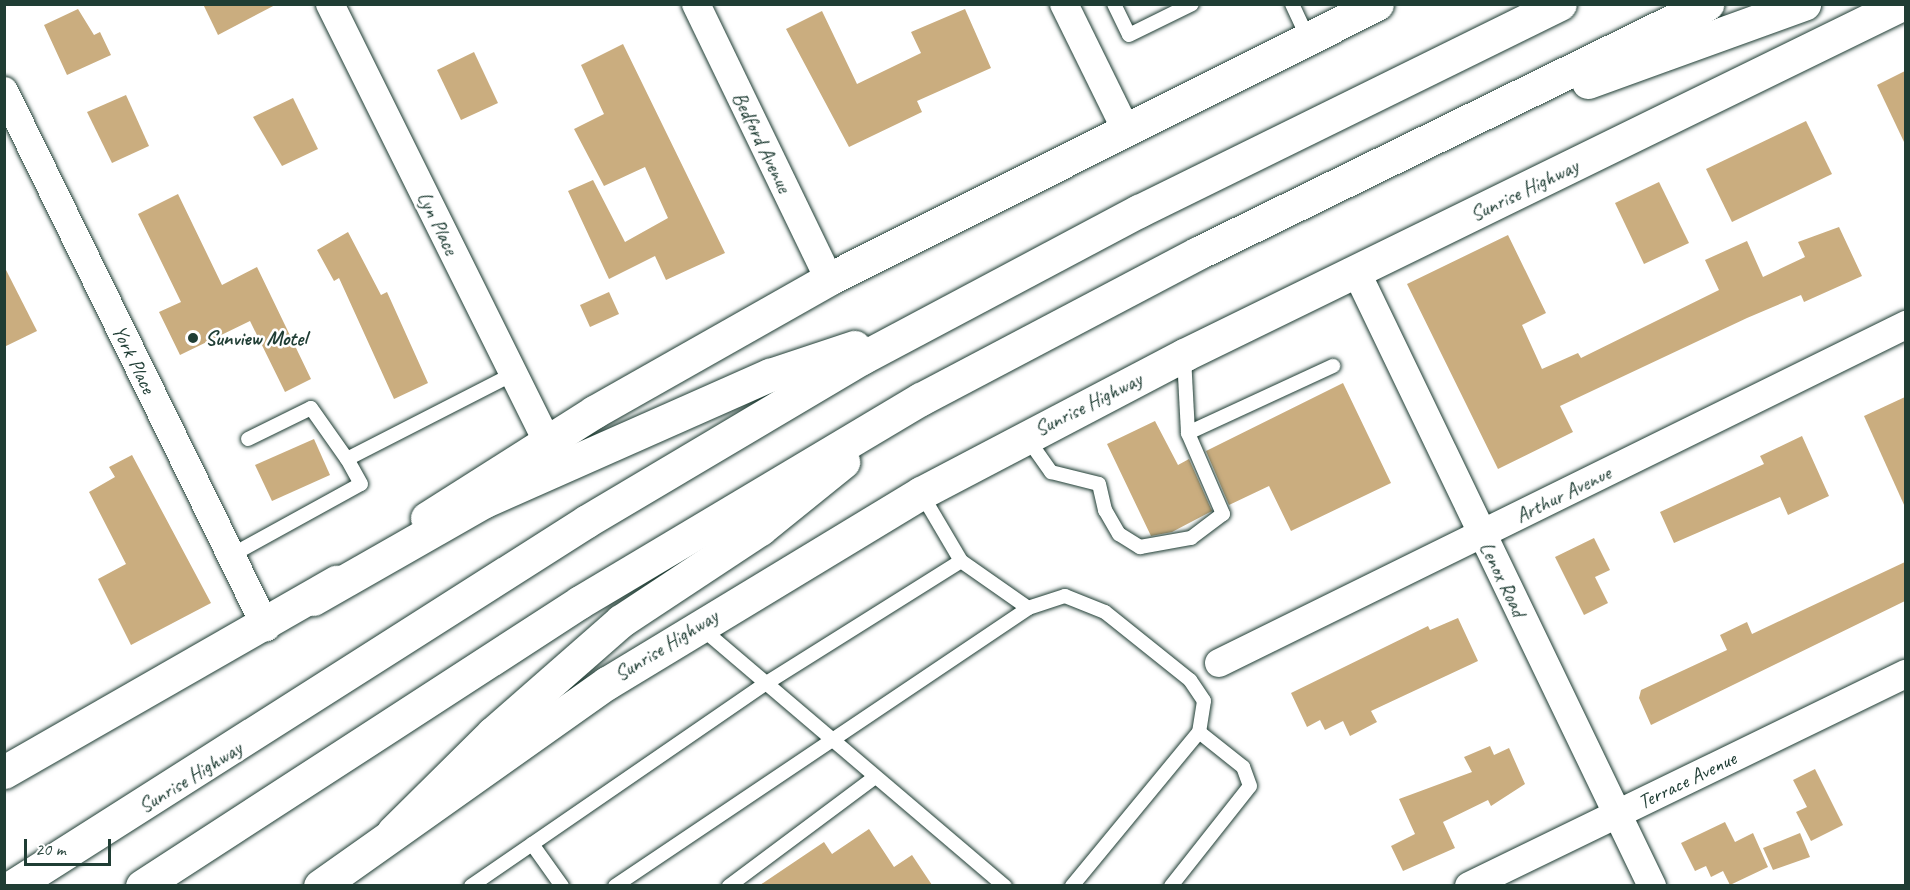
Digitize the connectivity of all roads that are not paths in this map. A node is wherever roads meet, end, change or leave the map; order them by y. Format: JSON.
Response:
{"nodes":[{"id":1,"x":330,"y":4,"type":"edge"},
{"id":2,"x":696,"y":4,"type":"edge"},
{"id":3,"x":1064,"y":4,"type":"edge"},
{"id":4,"x":1114,"y":4,"type":"edge"},
{"id":5,"x":1192,"y":4,"type":"edge"},
{"id":6,"x":1292,"y":4,"type":"edge"},
{"id":7,"x":1377,"y":4,"type":"edge"},
{"id":8,"x":1550,"y":4,"type":"edge"},
{"id":9,"x":1560,"y":4,"type":"edge"},
{"id":10,"x":1707,"y":4,"type":"edge"},
{"id":11,"x":1804,"y":4,"type":"edge"},
{"id":12,"x":1902,"y":4,"type":"edge"},
{"id":13,"x":1518,"y":25,"type":"junction"},
{"id":14,"x":1308,"y":38,"type":"junction"},
{"id":15,"x":4,"y":91,"type":"edge"},
{"id":16,"x":1125,"y":128,"type":"junction"},
{"id":17,"x":1445,"y":133,"type":"junction"},
{"id":18,"x":1356,"y":271,"type":"junction"},
{"id":19,"x":830,"y":279,"type":"junction"},
{"id":20,"x":933,"y":320,"type":"junction"},
{"id":21,"x":1905,"y":325,"type":"edge"},
{"id":22,"x":1184,"y":355,"type":"junction"},
{"id":23,"x":1333,"y":366,"type":"dead end"},
{"id":24,"x":513,"y":374,"type":"junction"},
{"id":25,"x":921,"y":399,"type":"junction"},
{"id":26,"x":1188,"y":433,"type":"junction"},
{"id":27,"x":1026,"y":436,"type":"junction"},
{"id":28,"x":248,"y":439,"type":"dead end"},
{"id":29,"x":547,"y":441,"type":"junction"},
{"id":30,"x":347,"y":459,"type":"junction"},
{"id":31,"x":921,"y":493,"type":"junction"},
{"id":32,"x":1481,"y":534,"type":"junction"},
{"id":33,"x":230,"y":556,"type":"junction"},
{"id":34,"x":961,"y":561,"type":"junction"},
{"id":35,"x":313,"y":599,"type":"junction"},
{"id":36,"x":1028,"y":608,"type":"junction"},
{"id":37,"x":698,"y":625,"type":"junction"},
{"id":38,"x":266,"y":627,"type":"junction"},
{"id":39,"x":1220,"y":663,"type":"dead end"},
{"id":40,"x":1905,"y":674,"type":"edge"},
{"id":41,"x":765,"y":684,"type":"junction"},
{"id":42,"x":1199,"y":732,"type":"junction"},
{"id":43,"x":830,"y":739,"type":"junction"},
{"id":44,"x":4,"y":772,"type":"edge"},
{"id":45,"x":875,"y":777,"type":"junction"},
{"id":46,"x":1618,"y":814,"type":"junction"},
{"id":47,"x":393,"y":832,"type":"junction"},
{"id":48,"x":532,"y":844,"type":"junction"},
{"id":49,"x":14,"y":885,"type":"edge"},
{"id":50,"x":142,"y":885,"type":"edge"},
{"id":51,"x":320,"y":885,"type":"edge"},
{"id":52,"x":471,"y":885,"type":"edge"},
{"id":53,"x":562,"y":885,"type":"edge"},
{"id":54,"x":615,"y":885,"type":"edge"},
{"id":55,"x":729,"y":885,"type":"edge"},
{"id":56,"x":1005,"y":885,"type":"edge"},
{"id":57,"x":1072,"y":885,"type":"edge"},
{"id":58,"x":1171,"y":885,"type":"edge"},
{"id":59,"x":1469,"y":885,"type":"edge"},
{"id":60,"x":1652,"y":885,"type":"edge"}],
"edges":[{"from":1,"to":24,"type":"street","name":"Lyn Place"},
{"from":2,"to":19,"type":"street","name":"Bedford Avenue"},
{"from":3,"to":16,"type":"street"},
{"from":4,"to":5,"type":"lane"},
{"from":6,"to":14,"type":"lane"},
{"from":7,"to":14,"type":"main road"},
{"from":8,"to":13,"type":"main road"},
{"from":9,"to":13,"type":"main road","name":"Sunrise Highway"},
{"from":10,"to":17,"type":"main road"},
{"from":11,"to":17,"type":"main road"},
{"from":12,"to":18,"type":"main road","name":"Sunrise Highway"},
{"from":13,"to":20,"type":"main road","name":"Sunrise Highway"},
{"from":14,"to":16,"type":"main road"},
{"from":15,"to":33,"type":"street","name":"York Place"},
{"from":16,"to":19,"type":"main road"},
{"from":17,"to":25,"type":"main road"},
{"from":18,"to":22,"type":"main road","name":"Sunrise Highway"},
{"from":18,"to":32,"type":"street","name":"Lenox Road"},
{"from":19,"to":29,"type":"main road"},
{"from":20,"to":35,"type":"main road"},
{"from":20,"to":49,"type":"main road","name":"Sunrise Highway"},
{"from":21,"to":32,"type":"street","name":"Arthur Avenue"},
{"from":22,"to":26,"type":"lane"},
{"from":22,"to":27,"type":"main road","name":"Sunrise Highway"},
{"from":23,"to":26,"type":"lane"},
{"from":24,"to":29,"type":"street","name":"Lyn Place"},
{"from":24,"to":30,"type":"lane"},
{"from":25,"to":47,"type":"main road"},
{"from":25,"to":50,"type":"main road"},
{"from":26,"to":27,"type":"lane"},
{"from":27,"to":31,"type":"main road","name":"Sunrise Highway"},
{"from":28,"to":30,"type":"lane"},
{"from":29,"to":35,"type":"main road"},
{"from":30,"to":33,"type":"lane"},
{"from":31,"to":34,"type":"lane"},
{"from":31,"to":37,"type":"main road","name":"Sunrise Highway"},
{"from":32,"to":39,"type":"street","name":"Arthur Avenue"},
{"from":32,"to":46,"type":"street","name":"Lenox Road"},
{"from":33,"to":38,"type":"street","name":"York Place"},
{"from":34,"to":36,"type":"lane"},
{"from":34,"to":41,"type":"lane"},
{"from":35,"to":38,"type":"main road"},
{"from":36,"to":42,"type":"lane"},
{"from":36,"to":43,"type":"lane"},
{"from":37,"to":41,"type":"lane"},
{"from":37,"to":47,"type":"main road","name":"Sunrise Highway"},
{"from":38,"to":44,"type":"main road"},
{"from":40,"to":46,"type":"street","name":"Terrace Avenue"},
{"from":41,"to":43,"type":"lane"},
{"from":41,"to":48,"type":"lane"},
{"from":42,"to":57,"type":"lane"},
{"from":42,"to":58,"type":"lane"},
{"from":43,"to":45,"type":"lane"},
{"from":43,"to":54,"type":"lane"},
{"from":45,"to":55,"type":"lane"},
{"from":45,"to":56,"type":"lane"},
{"from":46,"to":59,"type":"street","name":"Terrace Avenue"},
{"from":46,"to":60,"type":"street","name":"Lenox Road"},
{"from":47,"to":51,"type":"main road","name":"Sunrise Highway"},
{"from":48,"to":52,"type":"lane"},
{"from":48,"to":53,"type":"lane"}]}
